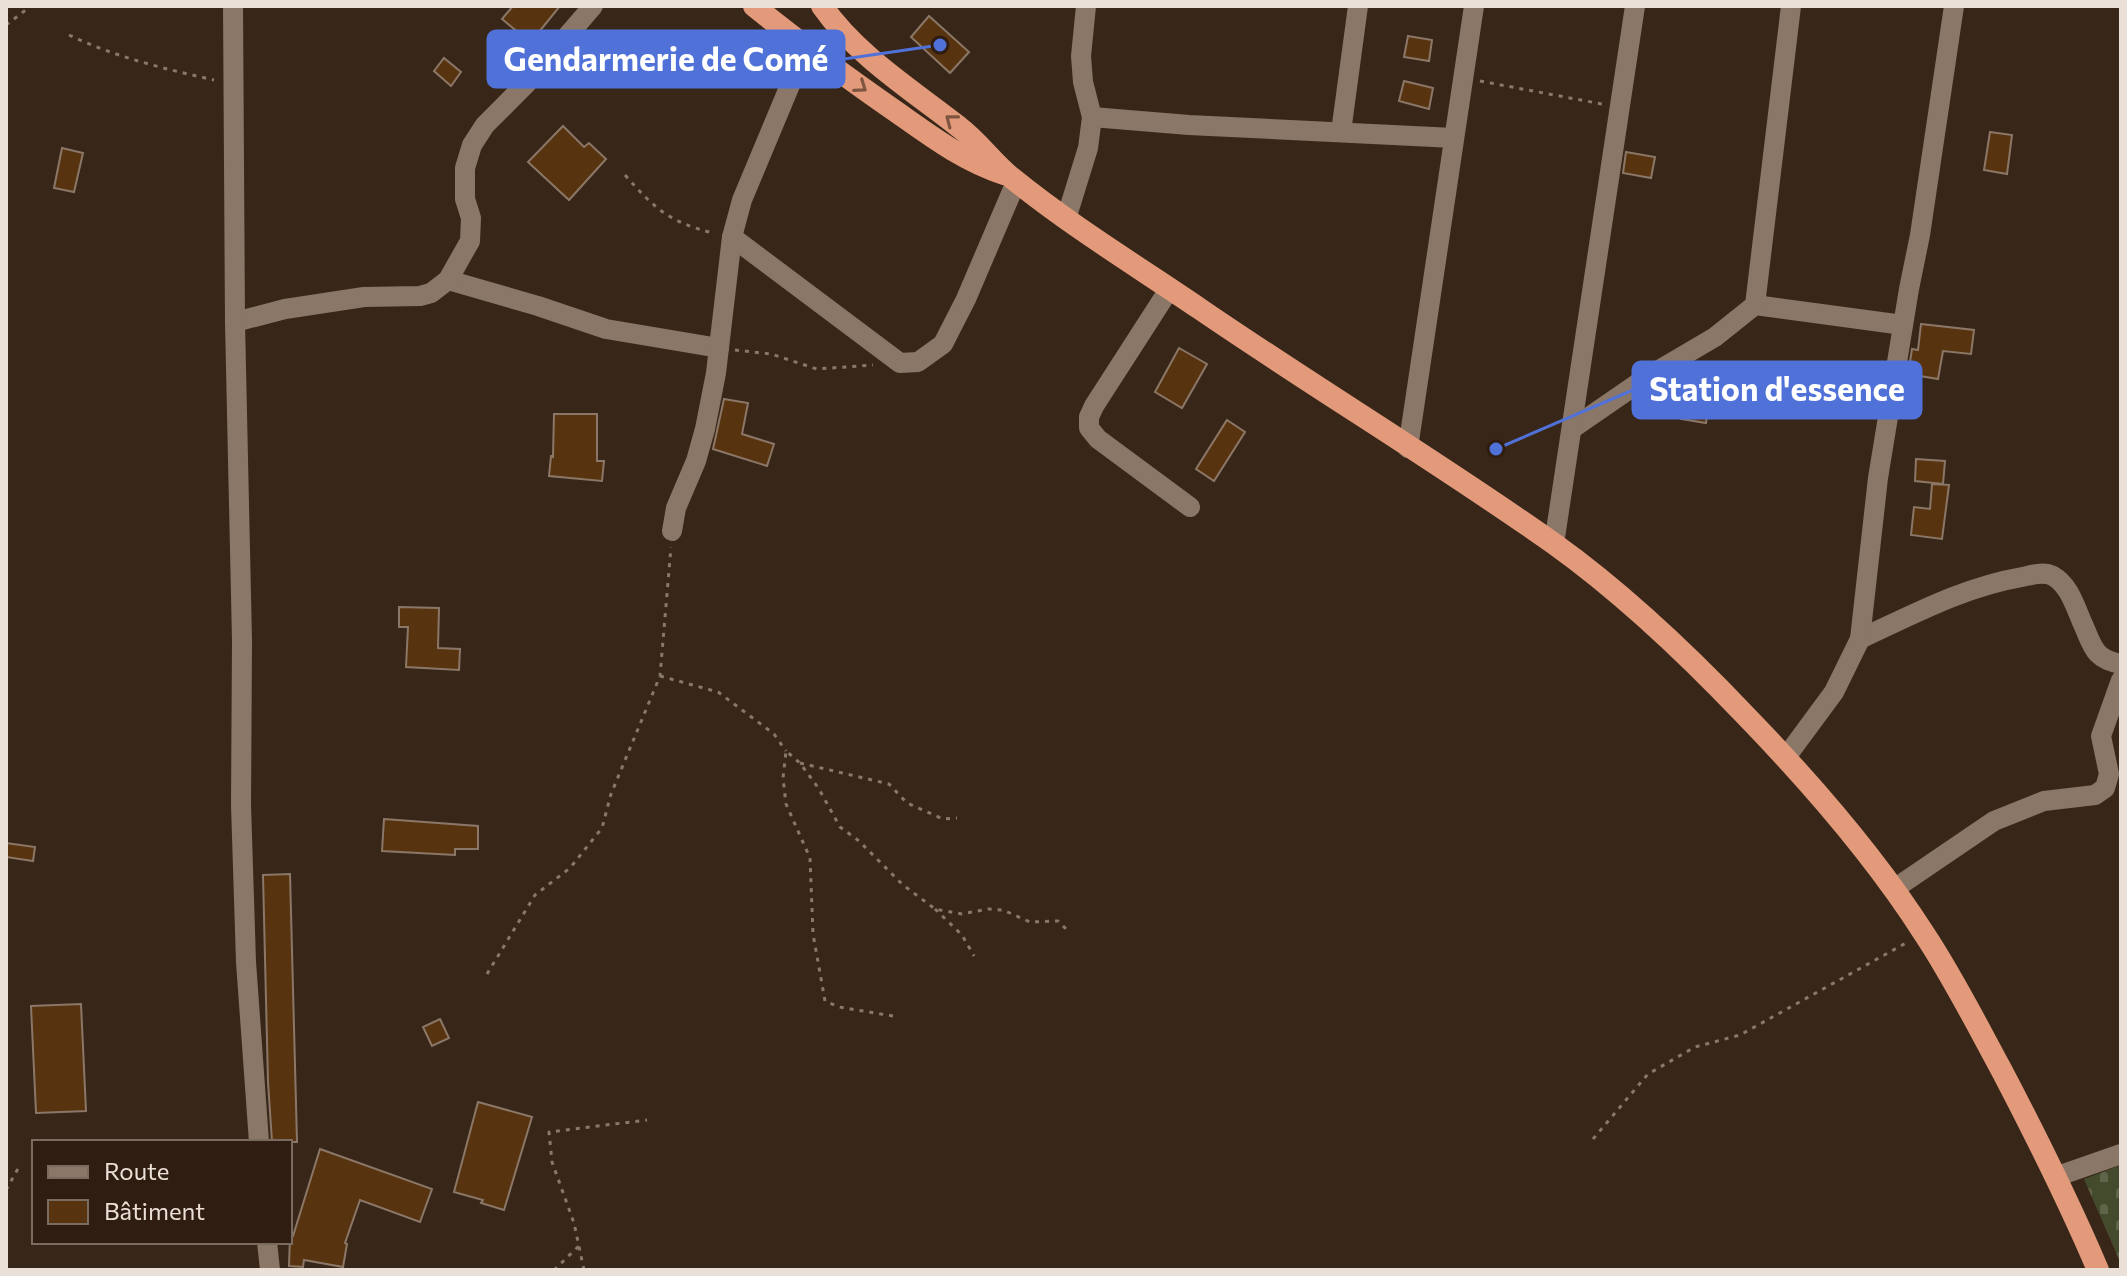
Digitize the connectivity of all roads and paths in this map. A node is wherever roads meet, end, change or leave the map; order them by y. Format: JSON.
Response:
{"nodes":[{"id":1,"x":31,"y":6,"type":"edge"},
{"id":2,"x":233,"y":6,"type":"edge"},
{"id":3,"x":593,"y":6,"type":"edge"},
{"id":4,"x":754,"y":6,"type":"edge"},
{"id":5,"x":822,"y":6,"type":"edge"},
{"id":6,"x":1086,"y":6,"type":"edge"},
{"id":7,"x":1358,"y":6,"type":"edge"},
{"id":8,"x":1474,"y":6,"type":"edge"},
{"id":9,"x":1635,"y":6,"type":"edge"},
{"id":10,"x":1791,"y":6,"type":"edge"},
{"id":11,"x":1954,"y":6,"type":"edge"},
{"id":12,"x":6,"y":25,"type":"edge"},
{"id":13,"x":69,"y":35,"type":"dead end"},
{"id":14,"x":806,"y":47,"type":"junction"},
{"id":15,"x":1465,"y":78,"type":"junction"},
{"id":16,"x":234,"y":84,"type":"junction"},
{"id":17,"x":1621,"y":108,"type":"junction"},
{"id":18,"x":1092,"y":117,"type":"junction"},
{"id":19,"x":1341,"y":132,"type":"junction"},
{"id":20,"x":1454,"y":138,"type":"junction"},
{"id":21,"x":625,"y":175,"type":"dead end"},
{"id":22,"x":1011,"y":178,"type":"junction"},
{"id":23,"x":1066,"y":219,"type":"junction"},
{"id":24,"x":732,"y":237,"type":"junction"},
{"id":25,"x":448,"y":280,"type":"junction"},
{"id":26,"x":1170,"y":288,"type":"junction"},
{"id":27,"x":1755,"y":305,"type":"junction"},
{"id":28,"x":235,"y":322,"type":"junction"},
{"id":29,"x":1903,"y":325,"type":"junction"},
{"id":30,"x":719,"y":348,"type":"junction"},
{"id":31,"x":900,"y":363,"type":"junction"},
{"id":32,"x":1573,"y":428,"type":"junction"},
{"id":33,"x":1408,"y":448,"type":"junction"},
{"id":34,"x":1190,"y":507,"type":"dead end"},
{"id":35,"x":672,"y":531,"type":"joint"},
{"id":36,"x":1554,"y":544,"type":"junction"},
{"id":37,"x":1860,"y":639,"type":"junction"},
{"id":38,"x":2121,"y":664,"type":"edge"},
{"id":39,"x":660,"y":676,"type":"junction"},
{"id":40,"x":2121,"y":680,"type":"edge"},
{"id":41,"x":786,"y":751,"type":"junction"},
{"id":42,"x":1786,"y":757,"type":"junction"},
{"id":43,"x":800,"y":763,"type":"junction"},
{"id":44,"x":957,"y":818,"type":"dead end"},
{"id":45,"x":1894,"y":889,"type":"junction"},
{"id":46,"x":935,"y":909,"type":"junction"},
{"id":47,"x":1068,"y":931,"type":"dead end"},
{"id":48,"x":1924,"y":932,"type":"junction"},
{"id":49,"x":974,"y":956,"type":"dead end"},
{"id":50,"x":487,"y":974,"type":"dead end"},
{"id":51,"x":893,"y":1016,"type":"dead end"},
{"id":52,"x":647,"y":1120,"type":"dead end"},
{"id":53,"x":1593,"y":1139,"type":"dead end"},
{"id":54,"x":259,"y":1140,"type":"edge"},
{"id":55,"x":2121,"y":1154,"type":"edge"},
{"id":56,"x":19,"y":1167,"type":"dead end"},
{"id":57,"x":2055,"y":1177,"type":"junction"},
{"id":58,"x":6,"y":1190,"type":"edge"},
{"id":59,"x":267,"y":1244,"type":"edge"},
{"id":60,"x":580,"y":1245,"type":"junction"},
{"id":61,"x":270,"y":1270,"type":"edge"},
{"id":62,"x":554,"y":1270,"type":"edge"},
{"id":63,"x":584,"y":1270,"type":"edge"},
{"id":64,"x":2098,"y":1270,"type":"edge"}],
"edges":[{"from":1,"to":12,"type":"path"},
{"from":2,"to":16,"type":"street"},
{"from":3,"to":25,"type":"street"},
{"from":4,"to":14,"type":"highway"},
{"from":22,"to":5,"type":"highway","one_way":true},
{"from":6,"to":18,"type":"street"},
{"from":7,"to":19,"type":"street"},
{"from":8,"to":15,"type":"street"},
{"from":9,"to":17,"type":"street"},
{"from":10,"to":27,"type":"street"},
{"from":11,"to":29,"type":"street"},
{"from":13,"to":16,"type":"path"},
{"from":14,"to":22,"type":"highway","one_way":true},
{"from":14,"to":24,"type":"street"},
{"from":15,"to":17,"type":"path"},
{"from":15,"to":20,"type":"street"},
{"from":16,"to":28,"type":"street"},
{"from":17,"to":32,"type":"street"},
{"from":18,"to":19,"type":"street"},
{"from":18,"to":23,"type":"street"},
{"from":19,"to":20,"type":"street"},
{"from":20,"to":33,"type":"street"},
{"from":21,"to":24,"type":"path"},
{"from":22,"to":23,"type":"highway"},
{"from":22,"to":31,"type":"street"},
{"from":23,"to":26,"type":"highway"},
{"from":24,"to":30,"type":"street"},
{"from":24,"to":31,"type":"street"},
{"from":25,"to":28,"type":"street"},
{"from":25,"to":30,"type":"street"},
{"from":26,"to":33,"type":"highway"},
{"from":26,"to":34,"type":"street"},
{"from":27,"to":29,"type":"street"},
{"from":27,"to":32,"type":"street"},
{"from":28,"to":54,"type":"street"},
{"from":29,"to":37,"type":"street"},
{"from":30,"to":31,"type":"path"},
{"from":30,"to":35,"type":"street"},
{"from":32,"to":36,"type":"street"},
{"from":33,"to":36,"type":"highway"},
{"from":35,"to":39,"type":"path"},
{"from":36,"to":42,"type":"highway"},
{"from":37,"to":38,"type":"street"},
{"from":37,"to":42,"type":"street"},
{"from":39,"to":41,"type":"path"},
{"from":39,"to":50,"type":"path"},
{"from":40,"to":45,"type":"street"},
{"from":41,"to":43,"type":"path"},
{"from":41,"to":51,"type":"path"},
{"from":42,"to":45,"type":"highway"},
{"from":43,"to":44,"type":"path"},
{"from":43,"to":46,"type":"path"},
{"from":45,"to":48,"type":"highway"},
{"from":46,"to":47,"type":"path"},
{"from":46,"to":49,"type":"path"},
{"from":48,"to":53,"type":"path"},
{"from":48,"to":57,"type":"highway"},
{"from":52,"to":60,"type":"path"},
{"from":55,"to":57,"type":"street"},
{"from":56,"to":58,"type":"path"},
{"from":57,"to":64,"type":"highway"},
{"from":59,"to":61,"type":"street"},
{"from":60,"to":62,"type":"path"},
{"from":60,"to":63,"type":"path"}]}
